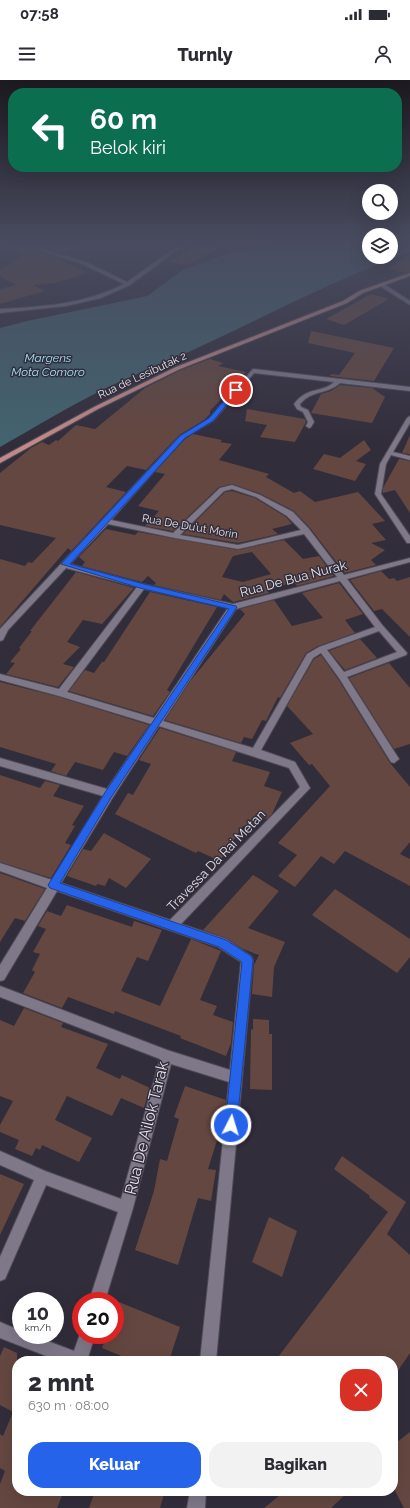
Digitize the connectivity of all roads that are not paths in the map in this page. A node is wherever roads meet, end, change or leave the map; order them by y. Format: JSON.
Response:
{"nodes":[{"id":1,"x":12,"y":310,"type":"edge"},
{"id":2,"x":326,"y":310,"type":"edge"},
{"id":3,"x":0,"y":311,"type":"edge"},
{"id":4,"x":338,"y":381,"type":"junction"},
{"id":5,"x":410,"y":389,"type":"edge"},
{"id":6,"x":410,"y":418,"type":"edge"},
{"id":7,"x":309,"y":426,"type":"dead end"},
{"id":8,"x":390,"y":453,"type":"junction"},
{"id":9,"x":410,"y":458,"type":"edge"},
{"id":10,"x":0,"y":461,"type":"edge"},
{"id":11,"x":106,"y":521,"type":"junction"},
{"id":12,"x":306,"y":531,"type":"junction"},
{"id":13,"x":175,"y":536,"type":"junction"},
{"id":14,"x":410,"y":541,"type":"edge"},
{"id":15,"x":410,"y":560,"type":"edge"},
{"id":16,"x":65,"y":564,"type":"junction"},
{"id":17,"x":341,"y":578,"type":"junction"},
{"id":18,"x":142,"y":586,"type":"junction"},
{"id":19,"x":233,"y":607,"type":"junction"},
{"id":20,"x":380,"y":628,"type":"junction"},
{"id":21,"x":0,"y":638,"type":"edge"},
{"id":22,"x":322,"y":649,"type":"junction"},
{"id":23,"x":342,"y":676,"type":"junction"},
{"id":24,"x":0,"y":677,"type":"edge"},
{"id":25,"x":61,"y":693,"type":"junction"},
{"id":26,"x":157,"y":721,"type":"junction"},
{"id":27,"x":255,"y":752,"type":"junction"},
{"id":28,"x":394,"y":759,"type":"dead end"},
{"id":29,"x":0,"y":762,"type":"edge"},
{"id":30,"x":109,"y":794,"type":"junction"},
{"id":31,"x":0,"y":866,"type":"edge"},
{"id":32,"x":53,"y":885,"type":"junction"},
{"id":33,"x":172,"y":926,"type":"junction"},
{"id":34,"x":0,"y":976,"type":"edge"},
{"id":35,"x":0,"y":991,"type":"edge"},
{"id":36,"x":167,"y":1056,"type":"junction"},
{"id":37,"x":235,"y":1078,"type":"junction"},
{"id":38,"x":0,"y":1158,"type":"edge"},
{"id":39,"x":43,"y":1177,"type":"junction"},
{"id":40,"x":126,"y":1208,"type":"junction"},
{"id":41,"x":0,"y":1274,"type":"edge"},
{"id":42,"x":100,"y":1292,"type":"edge"},
{"id":43,"x":0,"y":1330,"type":"edge"},
{"id":44,"x":84,"y":1344,"type":"edge"},
{"id":45,"x":66,"y":1356,"type":"edge"},
{"id":46,"x":81,"y":1356,"type":"edge"},
{"id":47,"x":208,"y":1356,"type":"edge"},
{"id":48,"x":197,"y":1496,"type":"edge"},
{"id":49,"x":196,"y":1508,"type":"edge"}],
"edges":[{"from":1,"to":3,"type":"street"},
{"from":2,"to":10,"type":"main road","name":"Rua de Lesibutak 2"},
{"from":4,"to":5,"type":"street"},
{"from":4,"to":7,"type":"street"},
{"from":4,"to":11,"type":"street"},
{"from":6,"to":8,"type":"street"},
{"from":8,"to":9,"type":"street"},
{"from":8,"to":14,"type":"street"},
{"from":11,"to":13,"type":"street","name":"Rua De Du’ut Morin"},
{"from":11,"to":16,"type":"street"},
{"from":12,"to":13,"type":"street","name":"Rua De Du’ut Morin"},
{"from":12,"to":13,"type":"street"},
{"from":12,"to":17,"type":"street"},
{"from":15,"to":17,"type":"street","name":"Rua De Bua Nurak"},
{"from":16,"to":18,"type":"street"},
{"from":16,"to":21,"type":"street"},
{"from":17,"to":19,"type":"street","name":"Rua De Bua Nurak"},
{"from":17,"to":20,"type":"street"},
{"from":18,"to":19,"type":"street"},
{"from":18,"to":25,"type":"street"},
{"from":19,"to":26,"type":"street","name":"Rua De Bua Nurak"},
{"from":20,"to":22,"type":"street"},
{"from":20,"to":23,"type":"street"},
{"from":22,"to":23,"type":"street"},
{"from":22,"to":27,"type":"street"},
{"from":23,"to":28,"type":"street"},
{"from":24,"to":25,"type":"street"},
{"from":25,"to":26,"type":"street"},
{"from":26,"to":27,"type":"street"},
{"from":26,"to":30,"type":"street","name":"Rua De Bua Nurak"},
{"from":27,"to":33,"type":"street","name":"Travessa Da Rai Metan"},
{"from":29,"to":30,"type":"street"},
{"from":30,"to":32,"type":"street","name":"Rua De Bua Nurak"},
{"from":31,"to":32,"type":"street","name":"Travessa Da Rai Metan"},
{"from":32,"to":33,"type":"street","name":"Travessa Da Rai Metan"},
{"from":32,"to":34,"type":"street","name":"Rua De Bua Nurak"},
{"from":33,"to":37,"type":"street"},
{"from":35,"to":36,"type":"street","name":"Rua De Ailok Tarak"},
{"from":36,"to":37,"type":"street"},
{"from":36,"to":40,"type":"street","name":"Rua De Ailok Tarak"},
{"from":37,"to":47,"type":"street"},
{"from":38,"to":39,"type":"street"},
{"from":39,"to":40,"type":"street"},
{"from":39,"to":41,"type":"street"},
{"from":40,"to":42,"type":"street","name":"Rua De Ailok Tarak"},
{"from":43,"to":45,"type":"street"},
{"from":44,"to":46,"type":"street"},
{"from":48,"to":49,"type":"street"}]}
